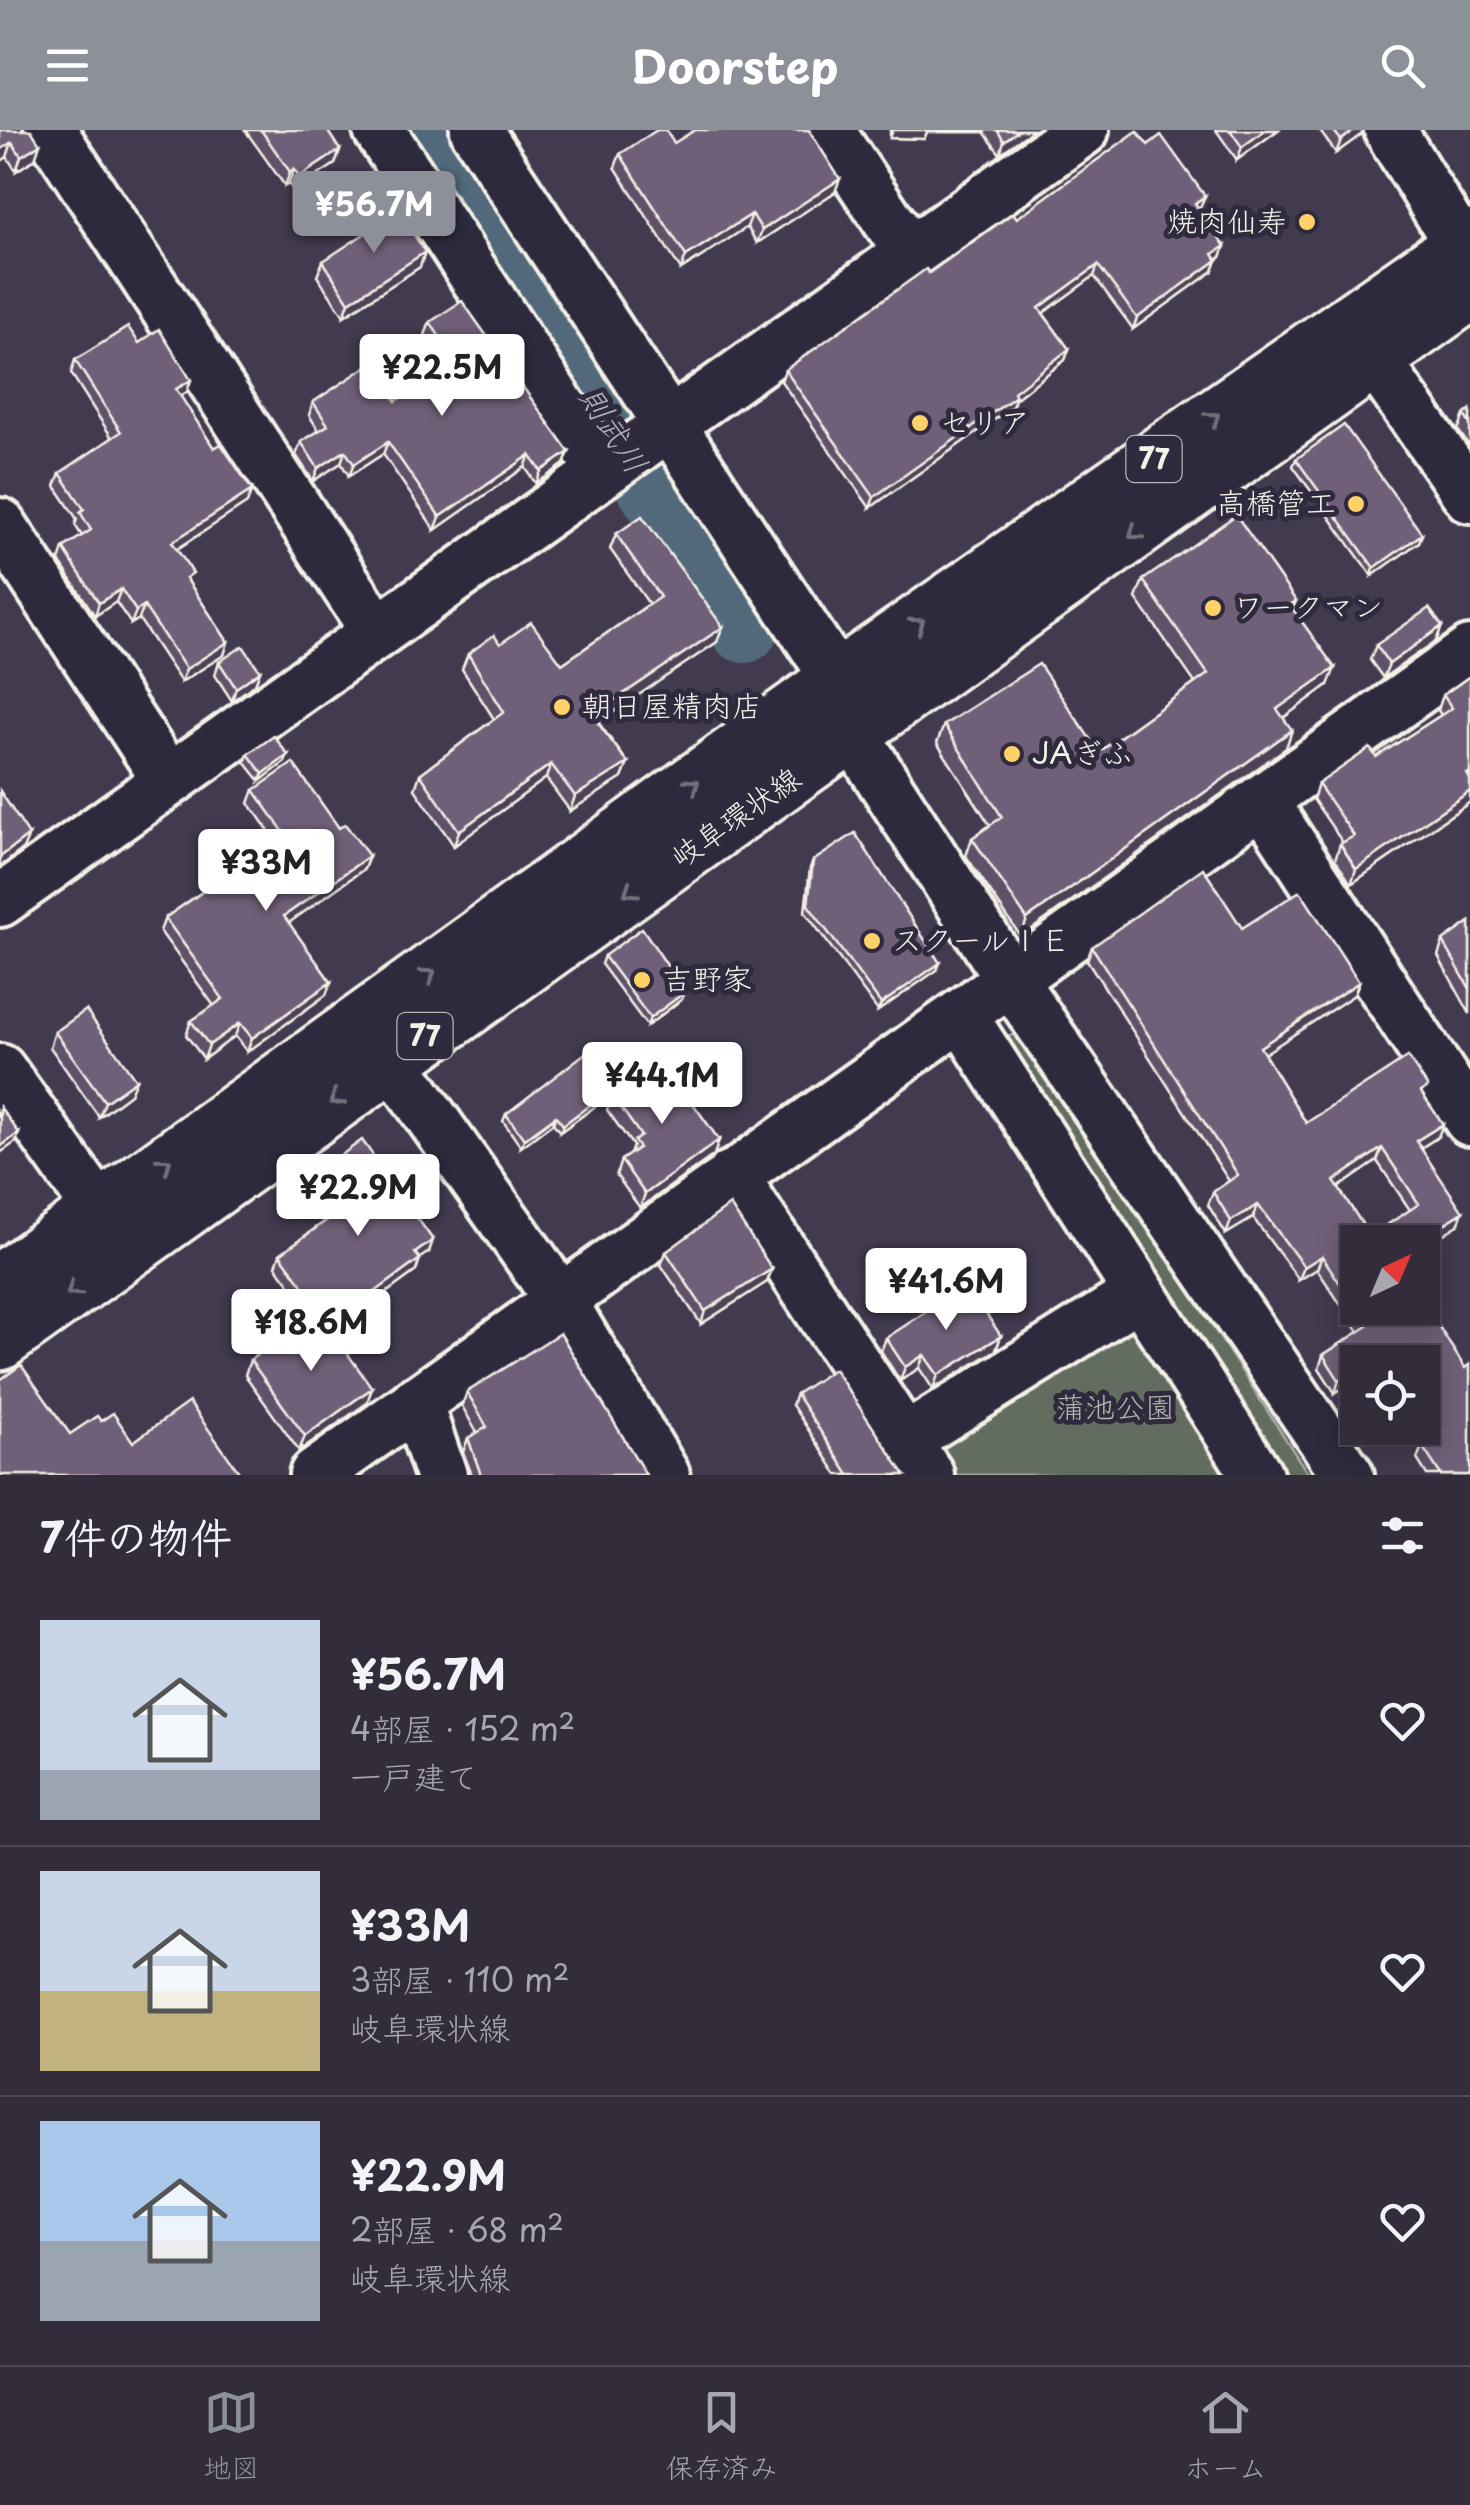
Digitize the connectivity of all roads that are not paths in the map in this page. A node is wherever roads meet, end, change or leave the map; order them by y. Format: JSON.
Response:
{"nodes":[{"id":1,"x":50,"y":130,"type":"edge"},
{"id":2,"x":379,"y":130,"type":"edge"},
{"id":3,"x":476,"y":130,"type":"edge"},
{"id":4,"x":828,"y":130,"type":"edge"},
{"id":5,"x":1084,"y":130,"type":"edge"},
{"id":6,"x":1390,"y":130,"type":"edge"},
{"id":7,"x":910,"y":253,"type":"junction"},
{"id":8,"x":1466,"y":258,"type":"edge"},
{"id":9,"x":1374,"y":360,"type":"junction"},
{"id":10,"x":632,"y":450,"type":"junction"},
{"id":11,"x":1470,"y":497,"type":"edge"},
{"id":12,"x":0,"y":524,"type":"edge"},
{"id":13,"x":377,"y":632,"type":"junction"},
{"id":14,"x":1470,"y":652,"type":"edge"},
{"id":15,"x":838,"y":678,"type":"junction"},
{"id":16,"x":853,"y":734,"type":"junction"},
{"id":17,"x":168,"y":780,"type":"junction"},
{"id":18,"x":1262,"y":800,"type":"junction"},
{"id":19,"x":0,"y":901,"type":"edge"},
{"id":20,"x":1011,"y":980,"type":"junction"},
{"id":21,"x":961,"y":1015,"type":"junction"},
{"id":22,"x":391,"y":1060,"type":"junction"},
{"id":23,"x":0,"y":1070,"type":"edge"},
{"id":24,"x":1470,"y":1120,"type":"edge"},
{"id":25,"x":732,"y":1176,"type":"junction"},
{"id":26,"x":100,"y":1211,"type":"junction"},
{"id":27,"x":0,"y":1282,"type":"edge"},
{"id":28,"x":1139,"y":1294,"type":"junction"},
{"id":29,"x":559,"y":1298,"type":"junction"},
{"id":30,"x":0,"y":1342,"type":"edge"},
{"id":31,"x":416,"y":1402,"type":"junction"},
{"id":32,"x":916,"y":1458,"type":"edge"},
{"id":33,"x":316,"y":1475,"type":"edge"},
{"id":34,"x":441,"y":1475,"type":"edge"},
{"id":35,"x":664,"y":1475,"type":"edge"},
{"id":36,"x":1257,"y":1475,"type":"edge"},
{"id":37,"x":1348,"y":1475,"type":"edge"}],
"edges":[{"from":1,"to":13,"type":"street"},
{"from":2,"to":10,"type":"street"},
{"from":3,"to":10,"type":"street"},
{"from":4,"to":7,"type":"street"},
{"from":5,"to":7,"type":"street"},
{"from":6,"to":8,"type":"street"},
{"from":7,"to":10,"type":"street"},
{"from":8,"to":9,"type":"main road","name":"岐阜環状線","number":"77"},
{"from":15,"to":8,"type":"main road","name":"岐阜環状線","number":"77","one_way":true},
{"from":9,"to":11,"type":"street"},
{"from":9,"to":16,"type":"main road","name":"岐阜環状線","number":"77","one_way":true},
{"from":10,"to":13,"type":"street"},
{"from":10,"to":15,"type":"street"},
{"from":12,"to":17,"type":"street"},
{"from":13,"to":17,"type":"street"},
{"from":14,"to":18,"type":"street"},
{"from":15,"to":16,"type":"street"},
{"from":26,"to":15,"type":"main road","name":"岐阜環状線","number":"77","one_way":true},
{"from":16,"to":20,"type":"street"},
{"from":16,"to":22,"type":"main road","name":"岐阜環状線","number":"77","one_way":true},
{"from":17,"to":19,"type":"street"},
{"from":18,"to":20,"type":"street"},
{"from":18,"to":24,"type":"street"},
{"from":20,"to":21,"type":"street"},
{"from":20,"to":37,"type":"street"},
{"from":21,"to":25,"type":"street"},
{"from":21,"to":28,"type":"street"},
{"from":22,"to":29,"type":"street"},
{"from":22,"to":30,"type":"main road","name":"岐阜環状線","number":"77","one_way":true},
{"from":23,"to":26,"type":"street"},
{"from":25,"to":29,"type":"street"},
{"from":25,"to":32,"type":"street"},
{"from":26,"to":27,"type":"main road","name":"岐阜環状線","number":"77"},
{"from":28,"to":32,"type":"street"},
{"from":28,"to":36,"type":"street"},
{"from":29,"to":31,"type":"street"},
{"from":29,"to":35,"type":"street"},
{"from":31,"to":33,"type":"street"},
{"from":31,"to":34,"type":"street"}]}
